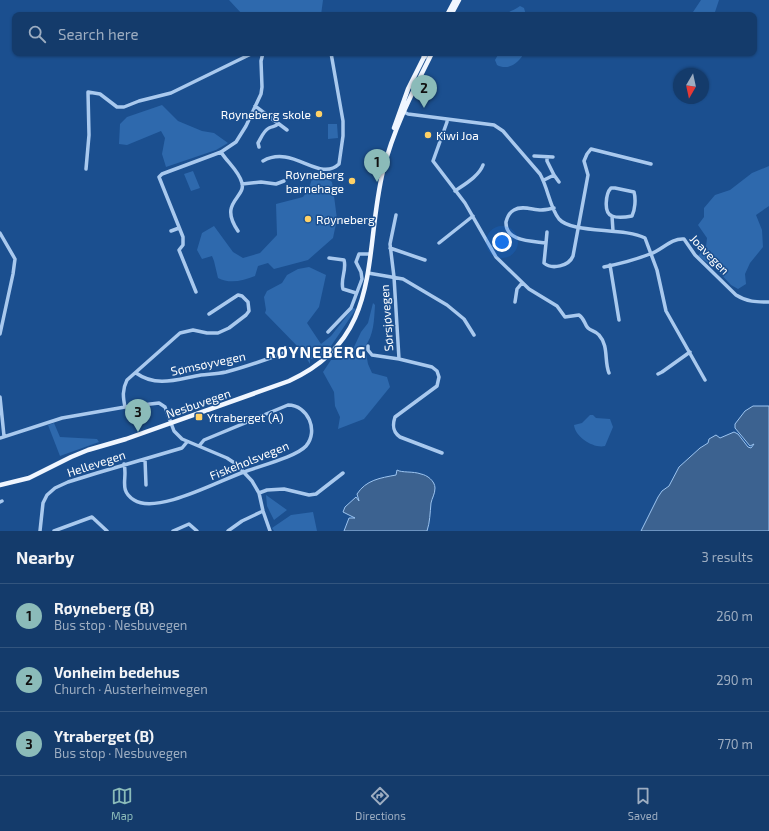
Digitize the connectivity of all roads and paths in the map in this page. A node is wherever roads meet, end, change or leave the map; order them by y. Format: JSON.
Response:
{"nodes":[{"id":1,"x":456,"y":0,"type":"edge"},
{"id":2,"x":459,"y":0,"type":"edge"},
{"id":3,"x":449,"y":12,"type":"edge"},
{"id":4,"x":453,"y":12,"type":"edge"},
{"id":5,"x":247,"y":56,"type":"edge"},
{"id":6,"x":262,"y":56,"type":"edge"},
{"id":7,"x":332,"y":56,"type":"edge"},
{"id":8,"x":427,"y":56,"type":"edge"},
{"id":9,"x":255,"y":106,"type":"junction"},
{"id":10,"x":403,"y":110,"type":"junction"},
{"id":11,"x":447,"y":119,"type":"junction"},
{"id":12,"x":278,"y":124,"type":"junction"},
{"id":13,"x":287,"y":130,"type":"dead end"},
{"id":14,"x":259,"y":147,"type":"dead end"},
{"id":15,"x":220,"y":152,"type":"junction"},
{"id":16,"x":534,"y":156,"type":"dead end"},
{"id":17,"x":547,"y":157,"type":"junction"},
{"id":18,"x":553,"y":157,"type":"dead end"},
{"id":19,"x":263,"y":161,"type":"dead end"},
{"id":20,"x":651,"y":164,"type":"dead end"},
{"id":21,"x":483,"y":165,"type":"dead end"},
{"id":22,"x":86,"y":170,"type":"dead end"},
{"id":23,"x":554,"y":174,"type":"junction"},
{"id":24,"x":544,"y":180,"type":"junction"},
{"id":25,"x":284,"y":181,"type":"dead end"},
{"id":26,"x":559,"y":182,"type":"dead end"},
{"id":27,"x":242,"y":184,"type":"junction"},
{"id":28,"x":455,"y":191,"type":"junction"},
{"id":29,"x":554,"y":208,"type":"junction"},
{"id":30,"x":396,"y":215,"type":"dead end"},
{"id":31,"x":473,"y":216,"type":"junction"},
{"id":32,"x":612,"y":216,"type":"junction"},
{"id":33,"x":579,"y":227,"type":"junction"},
{"id":34,"x":179,"y":228,"type":"junction"},
{"id":35,"x":171,"y":231,"type":"dead end"},
{"id":36,"x":238,"y":231,"type":"dead end"},
{"id":37,"x":613,"y":231,"type":"junction"},
{"id":38,"x":0,"y":232,"type":"edge"},
{"id":39,"x":547,"y":232,"type":"dead end"},
{"id":40,"x":374,"y":235,"type":"junction"},
{"id":41,"x":439,"y":243,"type":"dead end"},
{"id":42,"x":546,"y":243,"type":"junction"},
{"id":43,"x":390,"y":248,"type":"junction"},
{"id":44,"x":370,"y":254,"type":"junction"},
{"id":45,"x":651,"y":254,"type":"junction"},
{"id":46,"x":329,"y":258,"type":"dead end"},
{"id":47,"x":425,"y":260,"type":"dead end"},
{"id":48,"x":610,"y":266,"type":"junction"},
{"id":49,"x":604,"y":267,"type":"dead end"},
{"id":50,"x":370,"y":273,"type":"junction"},
{"id":51,"x":394,"y":277,"type":"junction"},
{"id":52,"x":522,"y":283,"type":"junction"},
{"id":53,"x":196,"y":292,"type":"dead end"},
{"id":54,"x":356,"y":293,"type":"junction"},
{"id":55,"x":515,"y":302,"type":"dead end"},
{"id":56,"x":769,"y":302,"type":"edge"},
{"id":57,"x":209,"y":314,"type":"dead end"},
{"id":58,"x":619,"y":320,"type":"dead end"},
{"id":59,"x":328,"y":332,"type":"dead end"},
{"id":60,"x":0,"y":334,"type":"edge"},
{"id":61,"x":474,"y":335,"type":"dead end"},
{"id":62,"x":368,"y":346,"type":"dead end"},
{"id":63,"x":690,"y":352,"type":"junction"},
{"id":64,"x":284,"y":353,"type":"dead end"},
{"id":65,"x":399,"y":359,"type":"junction"},
{"id":66,"x":136,"y":373,"type":"junction"},
{"id":67,"x":609,"y":374,"type":"dead end"},
{"id":68,"x":658,"y":374,"type":"dead end"},
{"id":69,"x":706,"y":380,"type":"dead end"},
{"id":70,"x":0,"y":397,"type":"edge"},
{"id":71,"x":125,"y":407,"type":"junction"},
{"id":72,"x":171,"y":424,"type":"junction"},
{"id":73,"x":2,"y":437,"type":"edge"},
{"id":74,"x":187,"y":442,"type":"junction"},
{"id":75,"x":199,"y":446,"type":"junction"},
{"id":76,"x":442,"y":454,"type":"dead end"},
{"id":77,"x":145,"y":459,"type":"junction"},
{"id":78,"x":124,"y":464,"type":"junction"},
{"id":79,"x":244,"y":472,"type":"junction"},
{"id":80,"x":343,"y":473,"type":"dead end"},
{"id":81,"x":0,"y":485,"type":"edge"},
{"id":82,"x":146,"y":485,"type":"dead end"},
{"id":83,"x":258,"y":493,"type":"junction"},
{"id":84,"x":263,"y":511,"type":"junction"},
{"id":85,"x":40,"y":531,"type":"edge"},
{"id":86,"x":54,"y":531,"type":"edge"},
{"id":87,"x":107,"y":531,"type":"edge"},
{"id":88,"x":173,"y":531,"type":"edge"},
{"id":89,"x":197,"y":531,"type":"edge"},
{"id":90,"x":228,"y":531,"type":"edge"},
{"id":91,"x":270,"y":531,"type":"edge"}],
"edges":[{"from":1,"to":3,"type":"main road"},
{"from":2,"to":4,"type":"main road"},
{"from":5,"to":22,"type":"street"},
{"from":6,"to":9,"type":"street"},
{"from":7,"to":19,"type":"street"},
{"from":8,"to":10,"type":"main road","name":"Nesbuvegen"},
{"from":9,"to":12,"type":"street"},
{"from":9,"to":15,"type":"street"},
{"from":10,"to":11,"type":"street"},
{"from":10,"to":40,"type":"main road","name":"Nesbuvegen"},
{"from":11,"to":24,"type":"street"},
{"from":11,"to":28,"type":"street"},
{"from":12,"to":13,"type":"street"},
{"from":12,"to":14,"type":"street"},
{"from":15,"to":27,"type":"street"},
{"from":15,"to":34,"type":"street"},
{"from":16,"to":17,"type":"street"},
{"from":17,"to":18,"type":"street"},
{"from":17,"to":23,"type":"street"},
{"from":20,"to":33,"type":"street"},
{"from":21,"to":28,"type":"street"},
{"from":23,"to":24,"type":"street"},
{"from":23,"to":26,"type":"street"},
{"from":24,"to":29,"type":"street"},
{"from":25,"to":27,"type":"street"},
{"from":27,"to":36,"type":"street"},
{"from":28,"to":31,"type":"street"},
{"from":29,"to":33,"type":"street"},
{"from":29,"to":42,"type":"street"},
{"from":30,"to":43,"type":"street","name":"Sørsjøvegen"},
{"from":31,"to":41,"type":"street"},
{"from":31,"to":52,"type":"street"},
{"from":32,"to":32,"type":"street"},
{"from":32,"to":37,"type":"street"},
{"from":33,"to":37,"type":"street"},
{"from":33,"to":42,"type":"street"},
{"from":34,"to":35,"type":"street"},
{"from":34,"to":53,"type":"street"},
{"from":37,"to":45,"type":"street"},
{"from":38,"to":60,"type":"street"},
{"from":39,"to":42,"type":"street"},
{"from":40,"to":44,"type":"main road","name":"Nesbuvegen"},
{"from":40,"to":50,"type":"main road","name":"Nesbuvegen"},
{"from":43,"to":47,"type":"street"},
{"from":43,"to":51,"type":"street","name":"Sørsjøvegen"},
{"from":44,"to":50,"type":"main road","name":"Nesbuvegen"},
{"from":44,"to":54,"type":"street"},
{"from":45,"to":48,"type":"street","name":"Joavegen"},
{"from":45,"to":56,"type":"street","name":"Joavegen"},
{"from":45,"to":63,"type":"street"},
{"from":46,"to":54,"type":"street"},
{"from":48,"to":49,"type":"street","name":"Joavegen"},
{"from":48,"to":58,"type":"street"},
{"from":50,"to":51,"type":"street"},
{"from":50,"to":72,"type":"main road","name":"Nesbuvegen"},
{"from":51,"to":61,"type":"street"},
{"from":51,"to":65,"type":"street","name":"Sørsjøvegen"},
{"from":52,"to":55,"type":"street"},
{"from":52,"to":67,"type":"street"},
{"from":54,"to":59,"type":"street"},
{"from":57,"to":66,"type":"street"},
{"from":62,"to":65,"type":"street","name":"Sørsjøvegen"},
{"from":63,"to":68,"type":"street"},
{"from":63,"to":69,"type":"street"},
{"from":64,"to":66,"type":"street","name":"Sømsøyvegen"},
{"from":65,"to":76,"type":"street","name":"Sørsjøvegen"},
{"from":66,"to":71,"type":"street"},
{"from":70,"to":73,"type":"street"},
{"from":71,"to":72,"type":"street"},
{"from":71,"to":73,"type":"street"},
{"from":72,"to":74,"type":"street"},
{"from":72,"to":81,"type":"main road","name":"Nesbuvegen"},
{"from":74,"to":75,"type":"street"},
{"from":74,"to":77,"type":"street","name":"Hellevegen"},
{"from":75,"to":79,"type":"street"},
{"from":75,"to":79,"type":"street","name":"Fiskeholsvegen"},
{"from":77,"to":78,"type":"street","name":"Hellevegen"},
{"from":77,"to":82,"type":"street"},
{"from":78,"to":79,"type":"street","name":"Fiskeholsvegen"},
{"from":78,"to":85,"type":"street","name":"Hellevegen"},
{"from":79,"to":83,"type":"street"},
{"from":80,"to":83,"type":"street"},
{"from":83,"to":84,"type":"street"},
{"from":84,"to":90,"type":"street"},
{"from":84,"to":91,"type":"street"},
{"from":86,"to":87,"type":"street"},
{"from":88,"to":89,"type":"street"}]}
